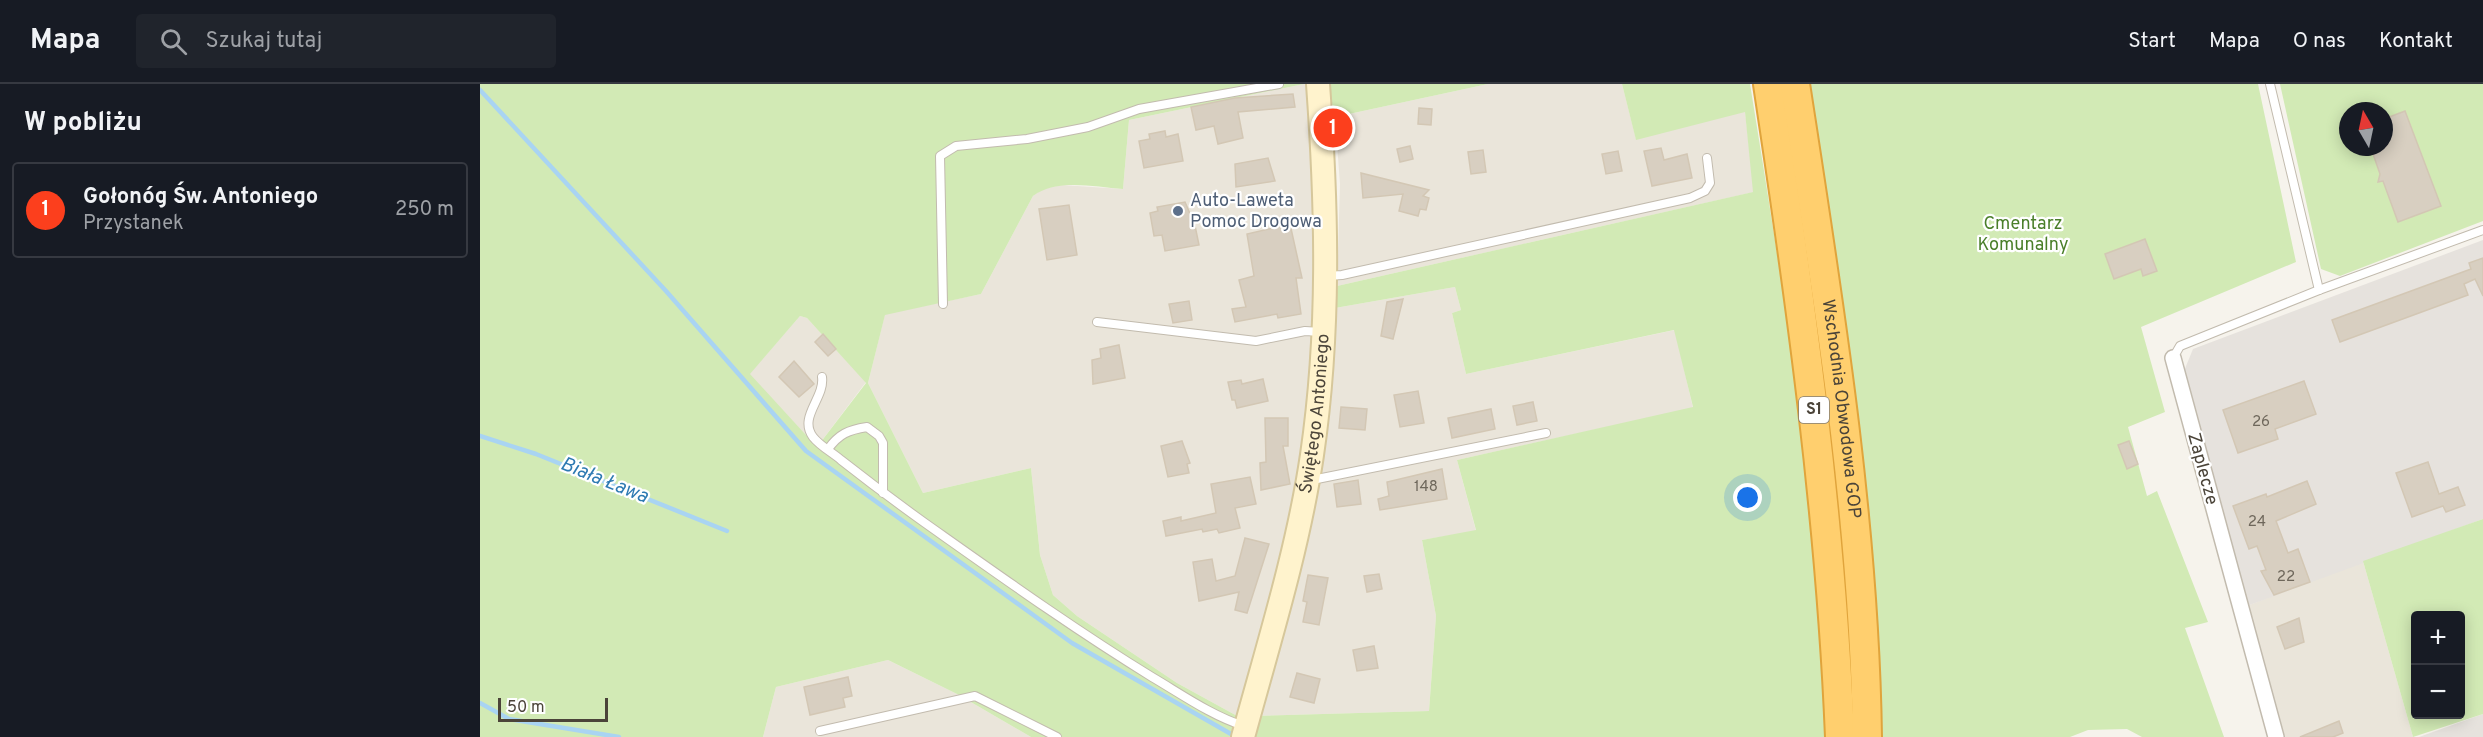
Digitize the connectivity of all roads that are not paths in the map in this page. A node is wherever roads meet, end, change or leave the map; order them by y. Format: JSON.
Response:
{"nodes":[{"id":1,"x":1279,"y":84,"type":"edge"},
{"id":2,"x":1318,"y":84,"type":"edge"},
{"id":3,"x":1768,"y":84,"type":"edge"},
{"id":4,"x":1795,"y":84,"type":"edge"},
{"id":5,"x":2270,"y":84,"type":"edge"},
{"id":6,"x":1707,"y":158,"type":"dead end"},
{"id":7,"x":2483,"y":231,"type":"edge"},
{"id":8,"x":1326,"y":276,"type":"junction"},
{"id":9,"x":2319,"y":290,"type":"junction"},
{"id":10,"x":943,"y":304,"type":"dead end"},
{"id":11,"x":1097,"y":321,"type":"dead end"},
{"id":12,"x":1323,"y":333,"type":"junction"},
{"id":13,"x":2173,"y":358,"type":"joint"},
{"id":14,"x":822,"y":377,"type":"dead end"},
{"id":15,"x":1546,"y":433,"type":"dead end"},
{"id":16,"x":828,"y":449,"type":"junction"},
{"id":17,"x":1308,"y":481,"type":"junction"},
{"id":18,"x":883,"y":493,"type":"junction"},
{"id":19,"x":820,"y":731,"type":"dead end"},
{"id":20,"x":1244,"y":732,"type":"edge"},
{"id":21,"x":1057,"y":737,"type":"edge"},
{"id":22,"x":1840,"y":737,"type":"edge"},
{"id":23,"x":1867,"y":737,"type":"edge"},
{"id":24,"x":2276,"y":737,"type":"edge"}],
"edges":[{"from":1,"to":10,"type":"lane"},
{"from":2,"to":8,"type":"street","name":"Świętego Antoniego"},
{"from":3,"to":22,"type":"highway","name":"Wschodnia Obwodowa GOP","number":"S1"},
{"from":4,"to":23,"type":"highway","name":"Wschodnia Obwodowa GOP","number":"S1"},
{"from":5,"to":9,"type":"lane"},
{"from":6,"to":8,"type":"lane"},
{"from":7,"to":9,"type":"lane","name":"Zaplecze"},
{"from":8,"to":12,"type":"street","name":"Świętego Antoniego"},
{"from":9,"to":13,"type":"lane","name":"Zaplecze"},
{"from":11,"to":12,"type":"lane"},
{"from":12,"to":17,"type":"street","name":"Świętego Antoniego"},
{"from":13,"to":24,"type":"street","name":"Zaplecze"},
{"from":14,"to":16,"type":"lane"},
{"from":15,"to":17,"type":"lane"},
{"from":16,"to":18,"type":"lane"},
{"from":16,"to":18,"type":"lane"},
{"from":17,"to":20,"type":"street","name":"Świętego Antoniego"},
{"from":18,"to":20,"type":"lane"},
{"from":19,"to":21,"type":"lane"}]}
